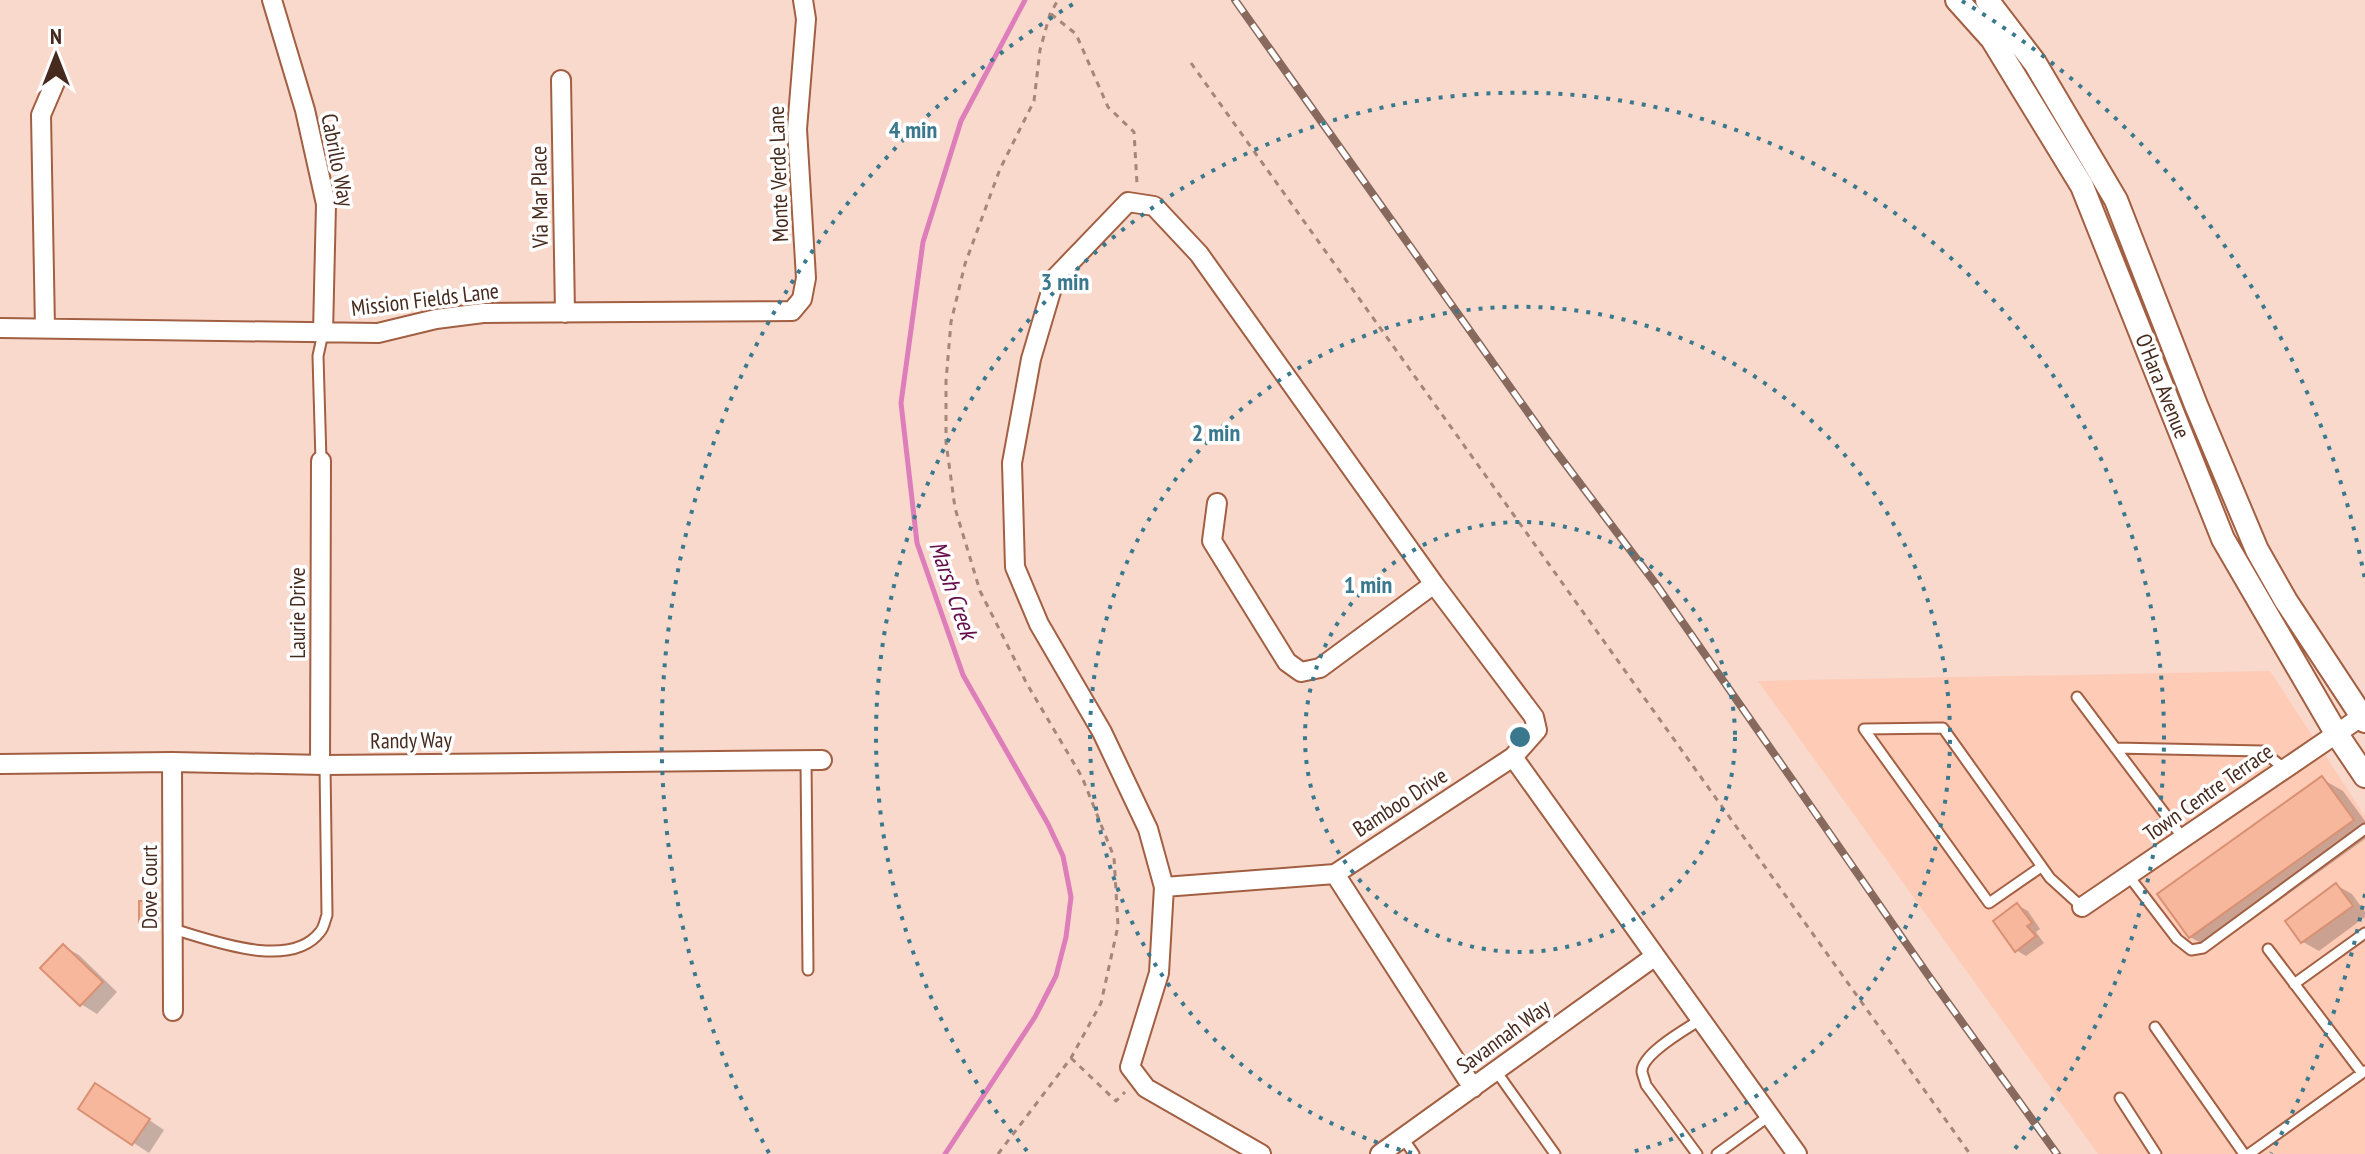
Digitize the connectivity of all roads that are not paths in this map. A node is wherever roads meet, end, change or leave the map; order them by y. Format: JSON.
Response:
{"nodes":[{"id":1,"x":272,"y":0,"type":"edge"},
{"id":2,"x":803,"y":0,"type":"edge"},
{"id":3,"x":1957,"y":0,"type":"edge"},
{"id":4,"x":1987,"y":0,"type":"edge"},
{"id":5,"x":56,"y":80,"type":"dead end"},
{"id":6,"x":561,"y":80,"type":"dead end"},
{"id":7,"x":802,"y":299,"type":"joint"},
{"id":8,"x":565,"y":313,"type":"junction"},
{"id":9,"x":0,"y":328,"type":"edge"},
{"id":10,"x":45,"y":328,"type":"junction"},
{"id":11,"x":323,"y":333,"type":"junction"},
{"id":12,"x":321,"y":461,"type":"joint"},
{"id":13,"x":1217,"y":503,"type":"dead end"},
{"id":14,"x":1434,"y":584,"type":"junction"},
{"id":15,"x":2077,"y":697,"type":"dead end"},
{"id":16,"x":2363,"y":719,"type":"edge"},
{"id":17,"x":2336,"y":733,"type":"junction"},
{"id":18,"x":2115,"y":748,"type":"junction"},
{"id":19,"x":1513,"y":757,"type":"junction"},
{"id":20,"x":814,"y":760,"type":"joint"},
{"id":21,"x":172,"y":762,"type":"junction"},
{"id":22,"x":0,"y":764,"type":"edge"},
{"id":23,"x":323,"y":765,"type":"junction"},
{"id":24,"x":2284,"y":768,"type":"junction"},
{"id":25,"x":2365,"y":776,"type":"edge"},
{"id":26,"x":2365,"y":829,"type":"edge"},
{"id":27,"x":2183,"y":838,"type":"junction"},
{"id":28,"x":2041,"y":867,"type":"junction"},
{"id":29,"x":1335,"y":874,"type":"junction"},
{"id":30,"x":2128,"y":875,"type":"junction"},
{"id":31,"x":1164,"y":887,"type":"junction"},
{"id":32,"x":2082,"y":907,"type":"joint"},
{"id":33,"x":173,"y":929,"type":"junction"},
{"id":34,"x":2365,"y":933,"type":"edge"},
{"id":35,"x":2268,"y":949,"type":"dead end"},
{"id":36,"x":1654,"y":957,"type":"junction"},
{"id":37,"x":808,"y":970,"type":"dead end"},
{"id":38,"x":2294,"y":984,"type":"junction"},
{"id":39,"x":173,"y":1011,"type":"dead end"},
{"id":40,"x":1700,"y":1020,"type":"junction"},
{"id":41,"x":2155,"y":1027,"type":"dead end"},
{"id":42,"x":1496,"y":1071,"type":"junction"},
{"id":43,"x":2364,"y":1072,"type":"edge"},
{"id":44,"x":1473,"y":1088,"type":"junction"},
{"id":45,"x":2120,"y":1098,"type":"dead end"},
{"id":46,"x":1769,"y":1115,"type":"junction"},
{"id":47,"x":1403,"y":1138,"type":"junction"},
{"id":48,"x":1261,"y":1154,"type":"edge"},
{"id":49,"x":1380,"y":1154,"type":"edge"},
{"id":50,"x":1414,"y":1154,"type":"edge"},
{"id":51,"x":1555,"y":1154,"type":"edge"},
{"id":52,"x":1697,"y":1154,"type":"edge"},
{"id":53,"x":1717,"y":1154,"type":"edge"},
{"id":54,"x":1797,"y":1154,"type":"edge"},
{"id":55,"x":2156,"y":1154,"type":"edge"},
{"id":56,"x":2246,"y":1154,"type":"edge"}],
"edges":[{"from":1,"to":11,"type":"street","name":"Cabrillo Way"},
{"from":2,"to":7,"type":"street","name":"Monte Verde Lane"},
{"from":3,"to":17,"type":"street","name":"O'Hara Avenue"},
{"from":4,"to":16,"type":"street","name":"O'Hara Avenue"},
{"from":5,"to":10,"type":"street"},
{"from":6,"to":8,"type":"street","name":"Via Mar Place"},
{"from":7,"to":8,"type":"street","name":"Mission Fields Lane"},
{"from":8,"to":11,"type":"street","name":"Mission Fields Lane"},
{"from":9,"to":10,"type":"street","name":"Mission Fields Lane"},
{"from":10,"to":11,"type":"street","name":"Mission Fields Lane"},
{"from":11,"to":12,"type":"lane"},
{"from":12,"to":23,"type":"street","name":"Laurie Drive"},
{"from":13,"to":14,"type":"street"},
{"from":14,"to":19,"type":"street","name":"Bamboo Drive"},
{"from":14,"to":31,"type":"street"},
{"from":15,"to":18,"type":"lane"},
{"from":16,"to":17,"type":"street","name":"Town Centre Terrace"},
{"from":17,"to":24,"type":"street","name":"Town Centre Terrace"},
{"from":17,"to":25,"type":"street","name":"O'Hara Avenue"},
{"from":18,"to":24,"type":"lane"},
{"from":18,"to":27,"type":"lane"},
{"from":19,"to":29,"type":"street","name":"Bamboo Drive"},
{"from":19,"to":36,"type":"street"},
{"from":20,"to":23,"type":"street","name":"Randy Way"},
{"from":20,"to":37,"type":"lane"},
{"from":21,"to":22,"type":"street","name":"Randy Way"},
{"from":21,"to":23,"type":"street","name":"Randy Way"},
{"from":21,"to":33,"type":"street","name":"Dove Court"},
{"from":23,"to":33,"type":"lane"},
{"from":24,"to":27,"type":"street","name":"Town Centre Terrace"},
{"from":26,"to":30,"type":"lane"},
{"from":27,"to":30,"type":"street","name":"Town Centre Terrace"},
{"from":28,"to":28,"type":"lane"},
{"from":28,"to":32,"type":"lane"},
{"from":29,"to":31,"type":"street","name":"Bamboo Drive"},
{"from":29,"to":44,"type":"street"},
{"from":30,"to":32,"type":"street","name":"Town Centre Terrace"},
{"from":31,"to":48,"type":"street"},
{"from":33,"to":39,"type":"street","name":"Dove Court"},
{"from":34,"to":38,"type":"lane"},
{"from":35,"to":38,"type":"lane"},
{"from":36,"to":40,"type":"street"},
{"from":36,"to":42,"type":"street","name":"Savannah Way"},
{"from":38,"to":43,"type":"lane"},
{"from":40,"to":46,"type":"street"},
{"from":40,"to":52,"type":"lane"},
{"from":41,"to":56,"type":"lane"},
{"from":42,"to":44,"type":"street","name":"Savannah Way"},
{"from":42,"to":51,"type":"lane"},
{"from":43,"to":56,"type":"lane"},
{"from":44,"to":47,"type":"street","name":"Savannah Way"},
{"from":45,"to":55,"type":"lane"},
{"from":46,"to":53,"type":"lane"},
{"from":46,"to":54,"type":"street"},
{"from":47,"to":49,"type":"street","name":"Savannah Way"},
{"from":47,"to":50,"type":"lane"}]}
